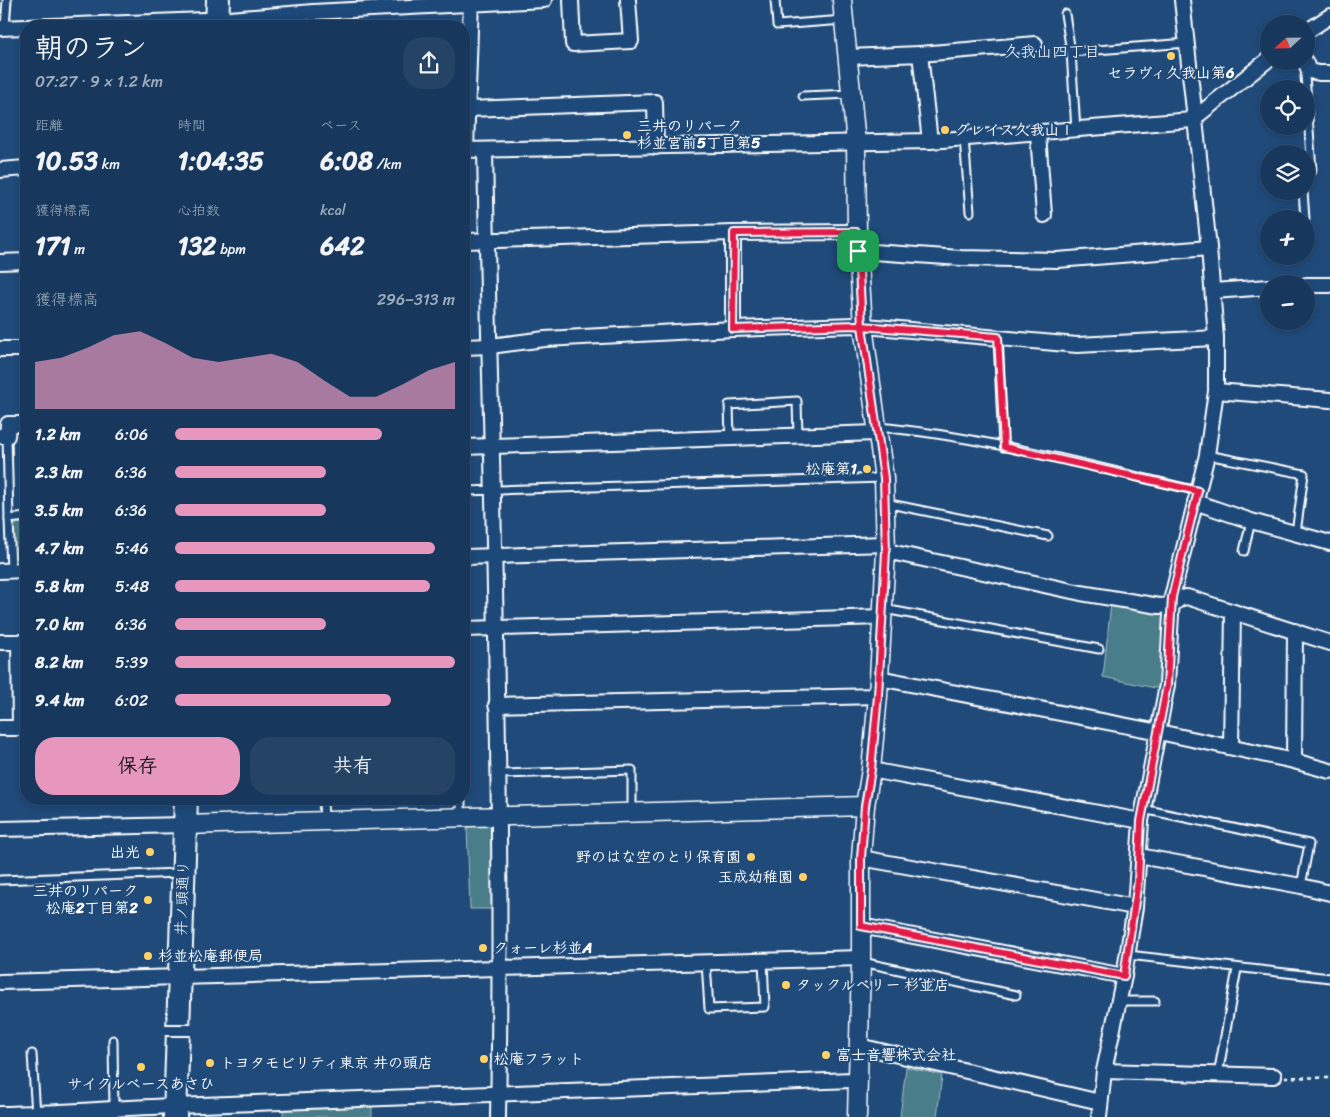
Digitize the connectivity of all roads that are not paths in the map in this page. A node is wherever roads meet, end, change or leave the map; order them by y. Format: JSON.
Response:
{"nodes":[{"id":1,"x":7,"y":0,"type":"edge"},
{"id":2,"x":544,"y":0,"type":"edge"},
{"id":3,"x":571,"y":0,"type":"edge"},
{"id":4,"x":628,"y":0,"type":"edge"},
{"id":5,"x":775,"y":0,"type":"edge"},
{"id":6,"x":842,"y":0,"type":"edge"},
{"id":7,"x":1182,"y":0,"type":"edge"},
{"id":8,"x":471,"y":2,"type":"edge"},
{"id":9,"x":424,"y":3,"type":"edge"},
{"id":10,"x":313,"y":12,"type":"junction"},
{"id":11,"x":1065,"y":14,"type":"dead end"},
{"id":12,"x":218,"y":15,"type":"edge"},
{"id":13,"x":1330,"y":16,"type":"edge"},
{"id":14,"x":133,"y":20,"type":"edge"},
{"id":15,"x":314,"y":20,"type":"edge"},
{"id":16,"x":844,"y":20,"type":"junction"},
{"id":17,"x":20,"y":26,"type":"edge"},
{"id":18,"x":1315,"y":26,"type":"edge"},
{"id":19,"x":3,"y":27,"type":"edge"},
{"id":20,"x":470,"y":38,"type":"edge"},
{"id":21,"x":1188,"y":43,"type":"junction"},
{"id":22,"x":1035,"y":44,"type":"dead end"},
{"id":23,"x":1071,"y":52,"type":"junction"},
{"id":24,"x":920,"y":54,"type":"junction"},
{"id":25,"x":848,"y":57,"type":"junction"},
{"id":26,"x":1260,"y":66,"type":"edge"},
{"id":27,"x":1314,"y":70,"type":"edge"},
{"id":28,"x":1330,"y":72,"type":"edge"},
{"id":29,"x":852,"y":94,"type":"junction"},
{"id":30,"x":802,"y":96,"type":"dead end"},
{"id":31,"x":470,"y":109,"type":"edge"},
{"id":32,"x":1196,"y":116,"type":"junction"},
{"id":33,"x":1076,"y":130,"type":"junction"},
{"id":34,"x":1038,"y":134,"type":"junction"},
{"id":35,"x":964,"y":138,"type":"junction"},
{"id":36,"x":930,"y":141,"type":"junction"},
{"id":37,"x":856,"y":143,"type":"junction"},
{"id":38,"x":656,"y":147,"type":"junction"},
{"id":39,"x":470,"y":150,"type":"edge"},
{"id":40,"x":486,"y":150,"type":"junction"},
{"id":41,"x":20,"y":168,"type":"edge"},
{"id":42,"x":0,"y":170,"type":"edge"},
{"id":43,"x":970,"y":212,"type":"dead end"},
{"id":44,"x":1044,"y":215,"type":"dead end"},
{"id":45,"x":857,"y":232,"type":"junction"},
{"id":46,"x":734,"y":233,"type":"junction"},
{"id":47,"x":470,"y":241,"type":"edge"},
{"id":48,"x":487,"y":241,"type":"junction"},
{"id":49,"x":1209,"y":248,"type":"junction"},
{"id":50,"x":858,"y":251,"type":"junction"},
{"id":51,"x":20,"y":261,"type":"edge"},
{"id":52,"x":0,"y":262,"type":"edge"},
{"id":53,"x":1315,"y":285,"type":"edge"},
{"id":54,"x":1330,"y":285,"type":"edge"},
{"id":55,"x":1260,"y":288,"type":"edge"},
{"id":56,"x":1212,"y":292,"type":"junction"},
{"id":57,"x":862,"y":326,"type":"junction"},
{"id":58,"x":733,"y":329,"type":"junction"},
{"id":59,"x":998,"y":337,"type":"junction"},
{"id":60,"x":1216,"y":338,"type":"junction"},
{"id":61,"x":490,"y":346,"type":"junction"},
{"id":62,"x":470,"y":347,"type":"edge"},
{"id":63,"x":0,"y":349,"type":"edge"},
{"id":64,"x":20,"y":349,"type":"edge"},
{"id":65,"x":1216,"y":391,"type":"junction"},
{"id":66,"x":1330,"y":400,"type":"edge"},
{"id":67,"x":20,"y":424,"type":"edge"},
{"id":68,"x":877,"y":430,"type":"junction"},
{"id":69,"x":798,"y":435,"type":"junction"},
{"id":70,"x":3,"y":436,"type":"edge"},
{"id":71,"x":730,"y":438,"type":"junction"},
{"id":72,"x":491,"y":446,"type":"junction"},
{"id":73,"x":470,"y":447,"type":"edge"},
{"id":74,"x":1004,"y":447,"type":"junction"},
{"id":75,"x":1208,"y":455,"type":"junction"},
{"id":76,"x":884,"y":478,"type":"junction"},
{"id":77,"x":492,"y":490,"type":"junction"},
{"id":78,"x":470,"y":491,"type":"edge"},
{"id":79,"x":1196,"y":497,"type":"junction"},
{"id":80,"x":884,"y":503,"type":"junction"},
{"id":81,"x":20,"y":517,"type":"edge"},
{"id":82,"x":9,"y":518,"type":"junction"},
{"id":83,"x":1251,"y":521,"type":"junction"},
{"id":84,"x":1296,"y":533,"type":"junction"},
{"id":85,"x":1048,"y":536,"type":"dead end"},
{"id":86,"x":1330,"y":543,"type":"edge"},
{"id":87,"x":886,"y":548,"type":"junction"},
{"id":88,"x":1244,"y":551,"type":"dead end"},
{"id":89,"x":493,"y":556,"type":"junction"},
{"id":90,"x":470,"y":557,"type":"edge"},
{"id":91,"x":20,"y":570,"type":"edge"},
{"id":92,"x":6,"y":571,"type":"edge"},
{"id":93,"x":1172,"y":605,"type":"junction"},
{"id":94,"x":1233,"y":612,"type":"junction"},
{"id":95,"x":883,"y":613,"type":"junction"},
{"id":96,"x":495,"y":628,"type":"junction"},
{"id":97,"x":470,"y":629,"type":"edge"},
{"id":98,"x":1295,"y":630,"type":"junction"},
{"id":99,"x":0,"y":642,"type":"edge"},
{"id":100,"x":20,"y":642,"type":"edge"},
{"id":101,"x":1330,"y":643,"type":"edge"},
{"id":102,"x":1099,"y":649,"type":"dead end"},
{"id":103,"x":878,"y":687,"type":"junction"},
{"id":104,"x":496,"y":705,"type":"junction"},
{"id":105,"x":0,"y":728,"type":"edge"},
{"id":106,"x":20,"y":728,"type":"edge"},
{"id":107,"x":1159,"y":732,"type":"junction"},
{"id":108,"x":1231,"y":747,"type":"junction"},
{"id":109,"x":1294,"y":761,"type":"junction"},
{"id":110,"x":871,"y":770,"type":"junction"},
{"id":111,"x":1330,"y":771,"type":"edge"},
{"id":112,"x":498,"y":774,"type":"junction"},
{"id":113,"x":186,"y":805,"type":"edge"},
{"id":114,"x":323,"y":805,"type":"edge"},
{"id":115,"x":460,"y":805,"type":"edge"},
{"id":116,"x":865,"y":806,"type":"junction"},
{"id":117,"x":632,"y":812,"type":"junction"},
{"id":118,"x":1142,"y":815,"type":"junction"},
{"id":119,"x":500,"y":817,"type":"junction"},
{"id":120,"x":461,"y":818,"type":"junction"},
{"id":121,"x":324,"y":821,"type":"junction"},
{"id":122,"x":185,"y":825,"type":"junction"},
{"id":123,"x":0,"y":829,"type":"edge"},
{"id":124,"x":1139,"y":856,"type":"junction"},
{"id":125,"x":861,"y":858,"type":"junction"},
{"id":126,"x":183,"y":873,"type":"junction"},
{"id":127,"x":0,"y":880,"type":"edge"},
{"id":128,"x":1301,"y":886,"type":"junction"},
{"id":129,"x":1330,"y":893,"type":"edge"},
{"id":130,"x":1135,"y":907,"type":"junction"},
{"id":131,"x":861,"y":926,"type":"junction"},
{"id":132,"x":1128,"y":955,"type":"junction"},
{"id":133,"x":763,"y":960,"type":"junction"},
{"id":134,"x":861,"y":960,"type":"junction"},
{"id":135,"x":706,"y":962,"type":"junction"},
{"id":136,"x":500,"y":968,"type":"junction"},
{"id":137,"x":1237,"y":969,"type":"junction"},
{"id":138,"x":1124,"y":976,"type":"junction"},
{"id":139,"x":179,"y":977,"type":"junction"},
{"id":140,"x":1330,"y":978,"type":"edge"},
{"id":141,"x":0,"y":982,"type":"edge"},
{"id":142,"x":1016,"y":994,"type":"dead end"},
{"id":143,"x":1119,"y":1001,"type":"junction"},
{"id":144,"x":1155,"y":1001,"type":"dead end"},
{"id":145,"x":166,"y":1030,"type":"dead end"},
{"id":146,"x":192,"y":1030,"type":"dead end"},
{"id":147,"x":113,"y":1040,"type":"dead end"},
{"id":148,"x":859,"y":1046,"type":"junction"},
{"id":149,"x":32,"y":1054,"type":"dead end"},
{"id":150,"x":1104,"y":1071,"type":"junction"},
{"id":151,"x":858,"y":1075,"type":"junction"},
{"id":152,"x":1218,"y":1075,"type":"junction"},
{"id":153,"x":1274,"y":1076,"type":"road end"},
{"id":154,"x":498,"y":1095,"type":"junction"},
{"id":155,"x":1100,"y":1102,"type":"junction"},
{"id":156,"x":114,"y":1110,"type":"junction"},
{"id":157,"x":175,"y":1111,"type":"edge"},
{"id":158,"x":0,"y":1114,"type":"edge"},
{"id":159,"x":36,"y":1114,"type":"junction"},
{"id":160,"x":498,"y":1117,"type":"edge"},
{"id":161,"x":857,"y":1117,"type":"edge"},
{"id":162,"x":1099,"y":1117,"type":"edge"}],
"edges":[{"from":1,"to":19,"type":"lane"},
{"from":2,"to":8,"type":"street"},
{"from":3,"to":4,"type":"street"},
{"from":5,"to":16,"type":"lane"},
{"from":6,"to":16,"type":"street"},
{"from":7,"to":21,"type":"street"},
{"from":8,"to":9,"type":"street"},
{"from":8,"to":20,"type":"street"},
{"from":9,"to":10,"type":"street"},
{"from":10,"to":12,"type":"street"},
{"from":10,"to":15,"type":"lane"},
{"from":11,"to":23,"type":"lane"},
{"from":12,"to":14,"type":"street"},
{"from":13,"to":18,"type":"street"},
{"from":16,"to":25,"type":"street"},
{"from":17,"to":19,"type":"street"},
{"from":21,"to":23,"type":"lane"},
{"from":21,"to":32,"type":"street"},
{"from":22,"to":24,"type":"street"},
{"from":23,"to":33,"type":"lane"},
{"from":24,"to":25,"type":"street"},
{"from":24,"to":36,"type":"street"},
{"from":25,"to":29,"type":"street"},
{"from":26,"to":32,"type":"street"},
{"from":27,"to":28,"type":"street"},
{"from":29,"to":30,"type":"lane"},
{"from":29,"to":37,"type":"street"},
{"from":31,"to":38,"type":"street"},
{"from":32,"to":33,"type":"street"},
{"from":32,"to":49,"type":"street"},
{"from":33,"to":34,"type":"street"},
{"from":34,"to":35,"type":"street"},
{"from":34,"to":44,"type":"street"},
{"from":35,"to":36,"type":"street"},
{"from":35,"to":43,"type":"lane"},
{"from":36,"to":37,"type":"street"},
{"from":37,"to":38,"type":"street"},
{"from":37,"to":45,"type":"street"},
{"from":38,"to":40,"type":"street"},
{"from":39,"to":40,"type":"street"},
{"from":40,"to":48,"type":"street"},
{"from":41,"to":42,"type":"street"},
{"from":45,"to":46,"type":"street"},
{"from":45,"to":50,"type":"street"},
{"from":46,"to":48,"type":"street"},
{"from":46,"to":58,"type":"street"},
{"from":47,"to":48,"type":"street"},
{"from":48,"to":61,"type":"street"},
{"from":49,"to":50,"type":"street"},
{"from":49,"to":56,"type":"street"},
{"from":50,"to":57,"type":"street"},
{"from":51,"to":52,"type":"street"},
{"from":53,"to":54,"type":"street"},
{"from":55,"to":56,"type":"street"},
{"from":56,"to":60,"type":"street"},
{"from":57,"to":58,"type":"street"},
{"from":57,"to":59,"type":"street"},
{"from":57,"to":68,"type":"street"},
{"from":58,"to":61,"type":"street"},
{"from":59,"to":60,"type":"street"},
{"from":59,"to":74,"type":"lane"},
{"from":60,"to":65,"type":"street"},
{"from":61,"to":62,"type":"street"},
{"from":61,"to":72,"type":"street"},
{"from":63,"to":64,"type":"street"},
{"from":65,"to":66,"type":"street"},
{"from":65,"to":75,"type":"street"},
{"from":67,"to":70,"type":"street"},
{"from":68,"to":69,"type":"street"},
{"from":68,"to":74,"type":"lane"},
{"from":68,"to":76,"type":"street"},
{"from":69,"to":71,"type":"street"},
{"from":69,"to":71,"type":"lane"},
{"from":70,"to":82,"type":"lane"},
{"from":71,"to":72,"type":"street"},
{"from":72,"to":73,"type":"street"},
{"from":72,"to":77,"type":"street"},
{"from":74,"to":79,"type":"lane"},
{"from":75,"to":79,"type":"street"},
{"from":75,"to":84,"type":"lane"},
{"from":76,"to":77,"type":"lane"},
{"from":76,"to":80,"type":"street"},
{"from":77,"to":78,"type":"lane"},
{"from":77,"to":89,"type":"street"},
{"from":79,"to":83,"type":"street"},
{"from":79,"to":93,"type":"street"},
{"from":80,"to":85,"type":"lane"},
{"from":80,"to":87,"type":"street"},
{"from":81,"to":82,"type":"lane"},
{"from":82,"to":92,"type":"lane"},
{"from":83,"to":84,"type":"street"},
{"from":83,"to":88,"type":"lane"},
{"from":84,"to":86,"type":"street"},
{"from":87,"to":89,"type":"street"},
{"from":87,"to":93,"type":"street"},
{"from":87,"to":95,"type":"street"},
{"from":89,"to":90,"type":"street"},
{"from":89,"to":96,"type":"street"},
{"from":91,"to":92,"type":"street"},
{"from":93,"to":94,"type":"street"},
{"from":93,"to":107,"type":"street"},
{"from":94,"to":98,"type":"street"},
{"from":94,"to":108,"type":"street"},
{"from":95,"to":96,"type":"street"},
{"from":95,"to":102,"type":"lane"},
{"from":95,"to":103,"type":"street"},
{"from":96,"to":97,"type":"street"},
{"from":96,"to":104,"type":"street"},
{"from":98,"to":101,"type":"street"},
{"from":98,"to":109,"type":"street"},
{"from":99,"to":100,"type":"street"},
{"from":103,"to":104,"type":"street"},
{"from":103,"to":107,"type":"street"},
{"from":103,"to":110,"type":"street"},
{"from":104,"to":112,"type":"street"},
{"from":105,"to":106,"type":"street"},
{"from":107,"to":108,"type":"street"},
{"from":107,"to":118,"type":"street"},
{"from":108,"to":109,"type":"street"},
{"from":109,"to":111,"type":"street"},
{"from":110,"to":116,"type":"street"},
{"from":110,"to":118,"type":"street"},
{"from":112,"to":117,"type":"lane"},
{"from":112,"to":119,"type":"street"},
{"from":113,"to":122,"type":"main road","name":"井ノ頭通り"},
{"from":114,"to":121,"type":"lane"},
{"from":115,"to":120,"type":"lane"},
{"from":116,"to":117,"type":"street"},
{"from":116,"to":125,"type":"street"},
{"from":117,"to":119,"type":"street"},
{"from":118,"to":124,"type":"street"},
{"from":118,"to":128,"type":"lane"},
{"from":119,"to":120,"type":"street"},
{"from":119,"to":136,"type":"street"},
{"from":120,"to":121,"type":"street"},
{"from":121,"to":122,"type":"street"},
{"from":122,"to":123,"type":"street"},
{"from":122,"to":126,"type":"main road","name":"井ノ頭通り"},
{"from":124,"to":128,"type":"street"},
{"from":124,"to":130,"type":"street"},
{"from":125,"to":130,"type":"street"},
{"from":125,"to":131,"type":"street"},
{"from":126,"to":127,"type":"lane"},
{"from":126,"to":139,"type":"main road","name":"井ノ頭通り"},
{"from":128,"to":129,"type":"street"},
{"from":130,"to":132,"type":"street"},
{"from":131,"to":134,"type":"street"},
{"from":131,"to":138,"type":"street"},
{"from":132,"to":137,"type":"lane"},
{"from":132,"to":138,"type":"street"},
{"from":133,"to":134,"type":"street"},
{"from":133,"to":135,"type":"street"},
{"from":133,"to":135,"type":"lane"},
{"from":134,"to":142,"type":"lane"},
{"from":134,"to":148,"type":"street"},
{"from":135,"to":136,"type":"street"},
{"from":136,"to":139,"type":"street"},
{"from":136,"to":154,"type":"street"},
{"from":137,"to":140,"type":"lane"},
{"from":137,"to":152,"type":"lane"},
{"from":138,"to":143,"type":"street"},
{"from":139,"to":141,"type":"street"},
{"from":139,"to":157,"type":"main road","name":"井ノ頭通り"},
{"from":143,"to":144,"type":"lane"},
{"from":143,"to":150,"type":"street"},
{"from":145,"to":146,"type":"street","bridge":true},
{"from":147,"to":156,"type":"lane"},
{"from":148,"to":151,"type":"street"},
{"from":148,"to":155,"type":"street"},
{"from":149,"to":159,"type":"lane"},
{"from":150,"to":152,"type":"street"},
{"from":150,"to":155,"type":"street"},
{"from":151,"to":154,"type":"street"},
{"from":151,"to":161,"type":"street"},
{"from":152,"to":153,"type":"street"},
{"from":154,"to":157,"type":"street"},
{"from":154,"to":160,"type":"street"},
{"from":155,"to":162,"type":"street"},
{"from":156,"to":157,"type":"street"},
{"from":156,"to":159,"type":"street"},
{"from":158,"to":159,"type":"street"}]}
